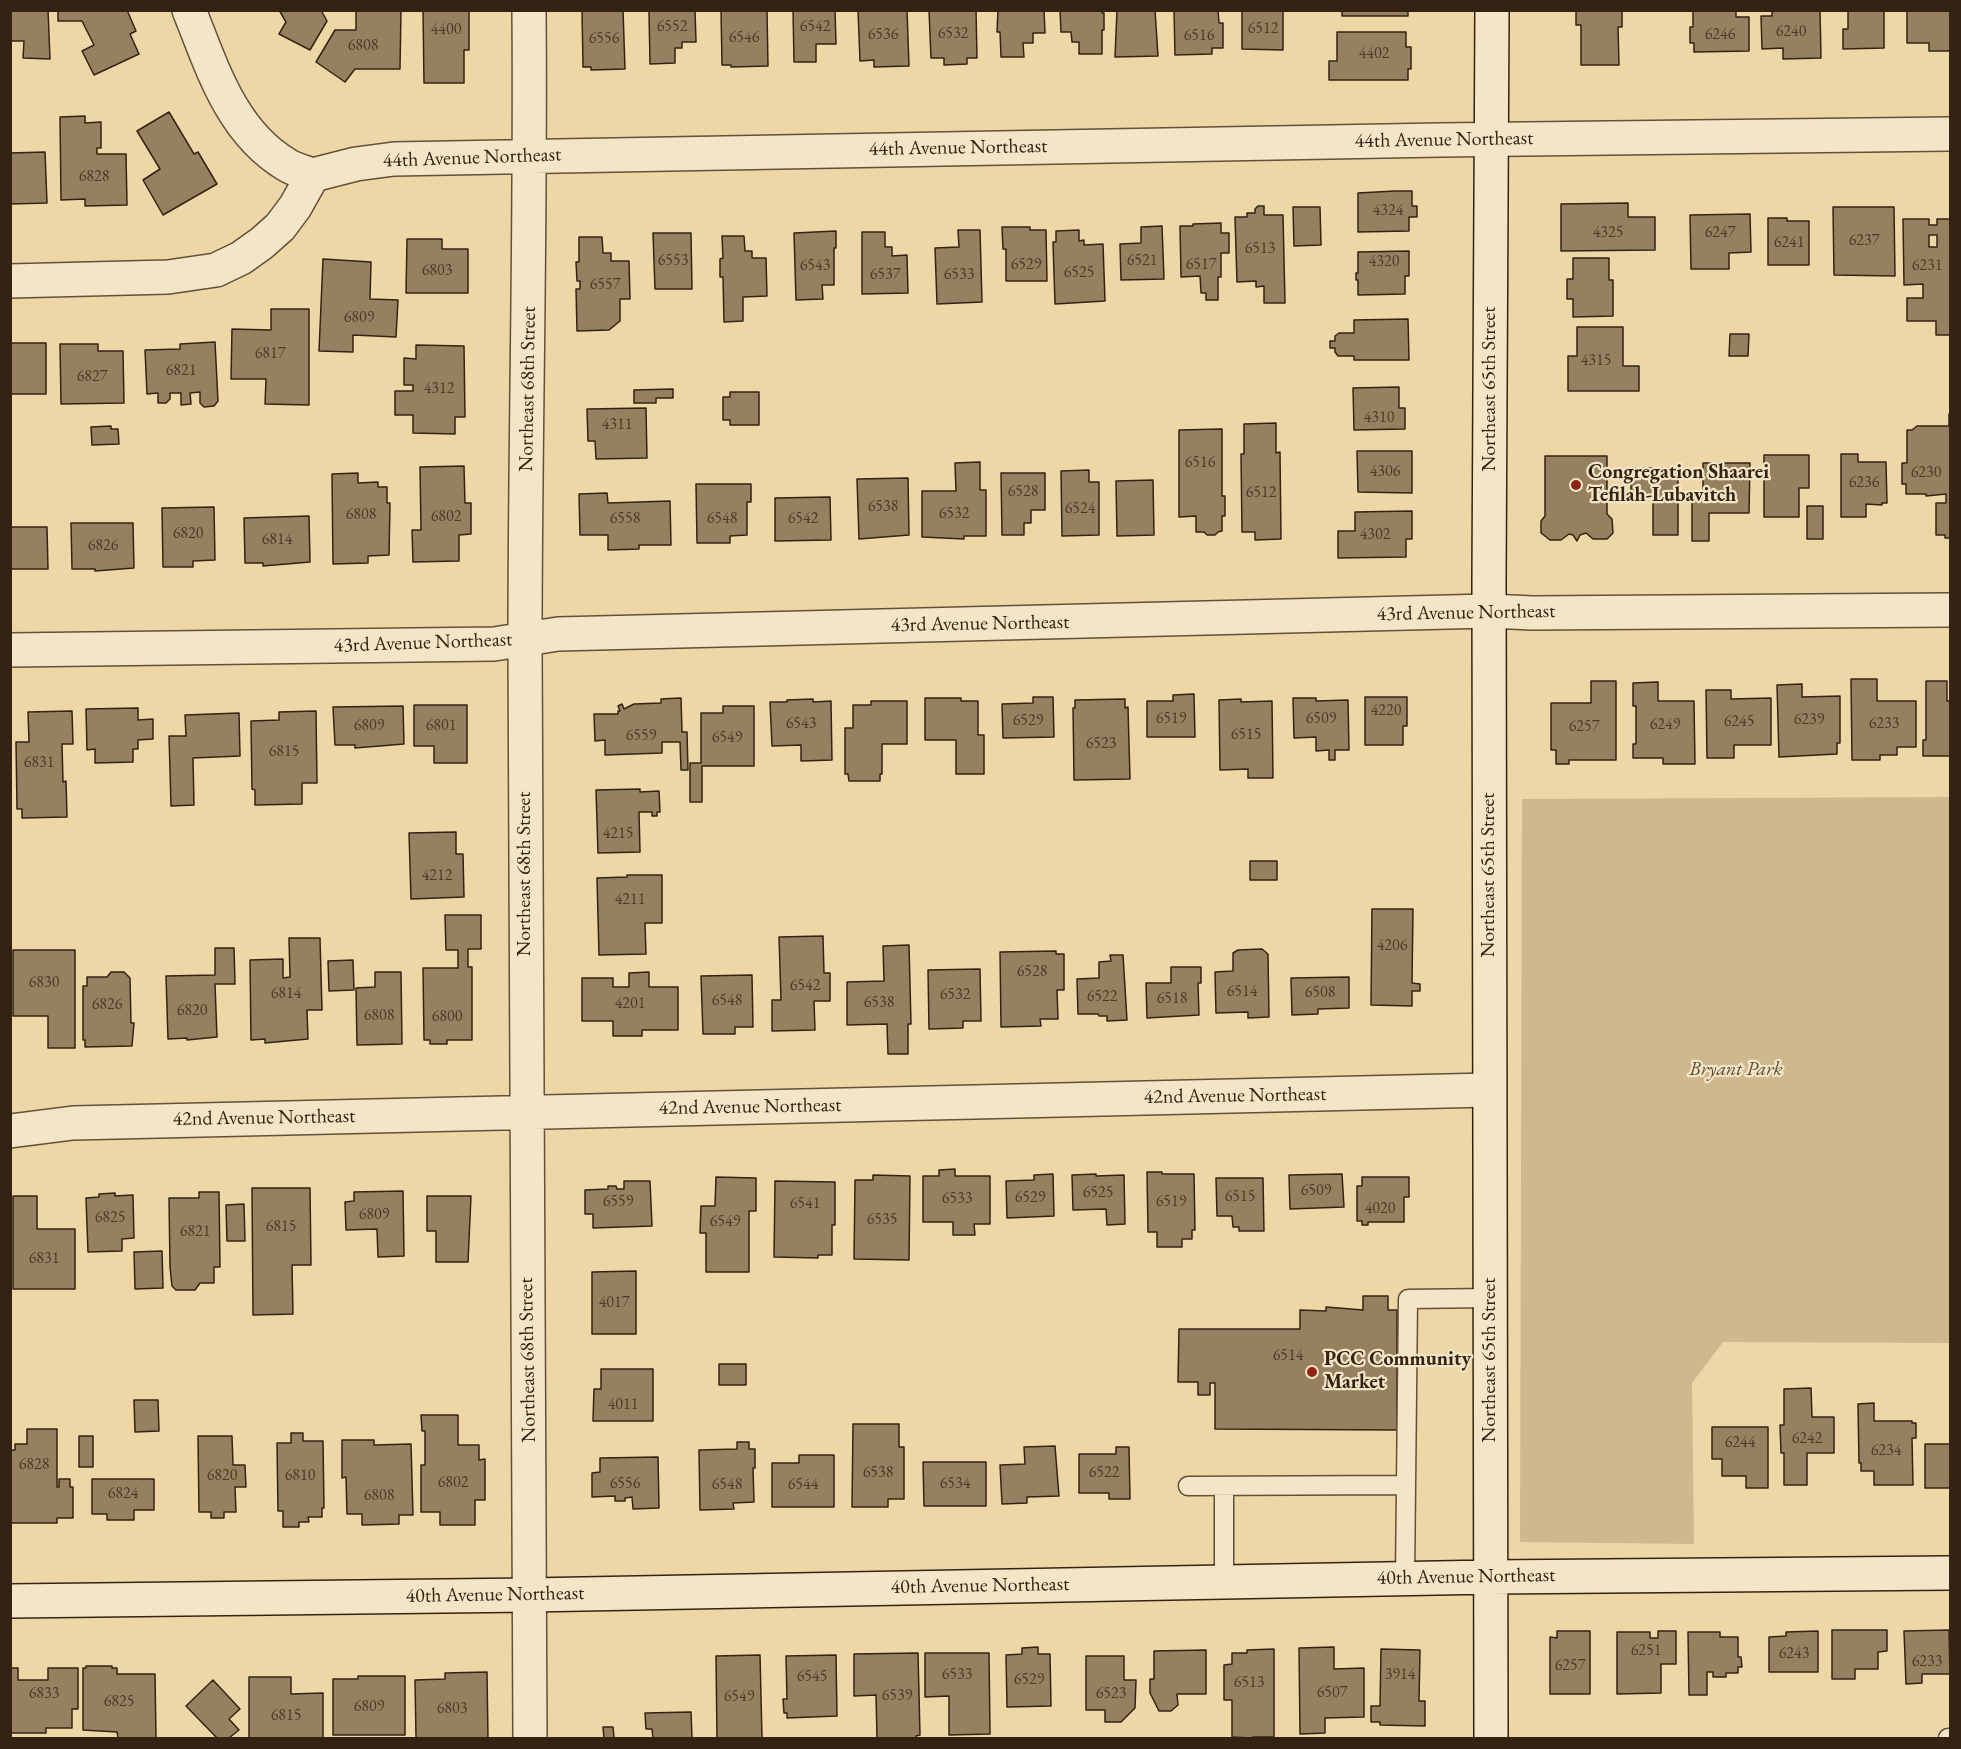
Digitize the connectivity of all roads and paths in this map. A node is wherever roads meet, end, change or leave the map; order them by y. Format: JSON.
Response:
{"nodes":[{"id":1,"x":189,"y":10,"type":"edge"},
{"id":2,"x":530,"y":10,"type":"edge"},
{"id":3,"x":1492,"y":10,"type":"edge"},
{"id":4,"x":1950,"y":134,"type":"edge"},
{"id":5,"x":1491,"y":139,"type":"junction"},
{"id":6,"x":530,"y":155,"type":"junction"},
{"id":7,"x":313,"y":175,"type":"junction"},
{"id":8,"x":10,"y":281,"type":"edge"},
{"id":9,"x":1950,"y":610,"type":"edge"},
{"id":10,"x":1489,"y":611,"type":"junction"},
{"id":11,"x":525,"y":639,"type":"junction"},
{"id":12,"x":10,"y":650,"type":"edge"},
{"id":13,"x":1489,"y":1090,"type":"junction"},
{"id":14,"x":525,"y":1112,"type":"junction"},
{"id":15,"x":10,"y":1131,"type":"edge"},
{"id":16,"x":1490,"y":1298,"type":"junction"},
{"id":17,"x":1405,"y":1485,"type":"junction"},
{"id":18,"x":1188,"y":1486,"type":"dead end"},
{"id":19,"x":1224,"y":1486,"type":"junction"},
{"id":20,"x":1950,"y":1573,"type":"edge"},
{"id":21,"x":1491,"y":1576,"type":"junction"},
{"id":22,"x":1405,"y":1578,"type":"junction"},
{"id":23,"x":1224,"y":1581,"type":"junction"},
{"id":24,"x":530,"y":1595,"type":"junction"},
{"id":25,"x":10,"y":1601,"type":"edge"},
{"id":26,"x":530,"y":1738,"type":"edge"},
{"id":27,"x":1491,"y":1738,"type":"edge"}],
"edges":[{"from":1,"to":7,"type":"street"},
{"from":2,"to":6,"type":"street","name":"Northeast 68th Street"},
{"from":3,"to":5,"type":"street","name":"Northeast 65th Street"},
{"from":4,"to":5,"type":"street","name":"44th Avenue Northeast"},
{"from":5,"to":6,"type":"street","name":"44th Avenue Northeast"},
{"from":5,"to":10,"type":"street","name":"Northeast 65th Street"},
{"from":6,"to":7,"type":"street","name":"44th Avenue Northeast"},
{"from":6,"to":11,"type":"street","name":"Northeast 68th Street"},
{"from":7,"to":8,"type":"street"},
{"from":9,"to":10,"type":"street","name":"43rd Avenue Northeast"},
{"from":10,"to":11,"type":"street","name":"43rd Avenue Northeast"},
{"from":10,"to":13,"type":"street","name":"Northeast 65th Street"},
{"from":11,"to":12,"type":"street","name":"43rd Avenue Northeast"},
{"from":11,"to":14,"type":"street","name":"Northeast 68th Street"},
{"from":13,"to":14,"type":"street","name":"42nd Avenue Northeast"},
{"from":13,"to":16,"type":"street","name":"Northeast 65th Street"},
{"from":14,"to":15,"type":"street","name":"42nd Avenue Northeast"},
{"from":14,"to":24,"type":"street","name":"Northeast 68th Street"},
{"from":16,"to":17,"type":"lane"},
{"from":16,"to":21,"type":"street","name":"Northeast 65th Street"},
{"from":17,"to":19,"type":"lane"},
{"from":17,"to":22,"type":"lane"},
{"from":18,"to":19,"type":"lane"},
{"from":19,"to":23,"type":"lane"},
{"from":20,"to":21,"type":"street","name":"40th Avenue Northeast"},
{"from":21,"to":22,"type":"street","name":"40th Avenue Northeast"},
{"from":21,"to":27,"type":"street","name":"Northeast 65th Street"},
{"from":22,"to":23,"type":"street","name":"40th Avenue Northeast"},
{"from":23,"to":24,"type":"street","name":"40th Avenue Northeast"},
{"from":24,"to":25,"type":"street","name":"40th Avenue Northeast"},
{"from":24,"to":26,"type":"street","name":"Northeast 68th Street"}]}
